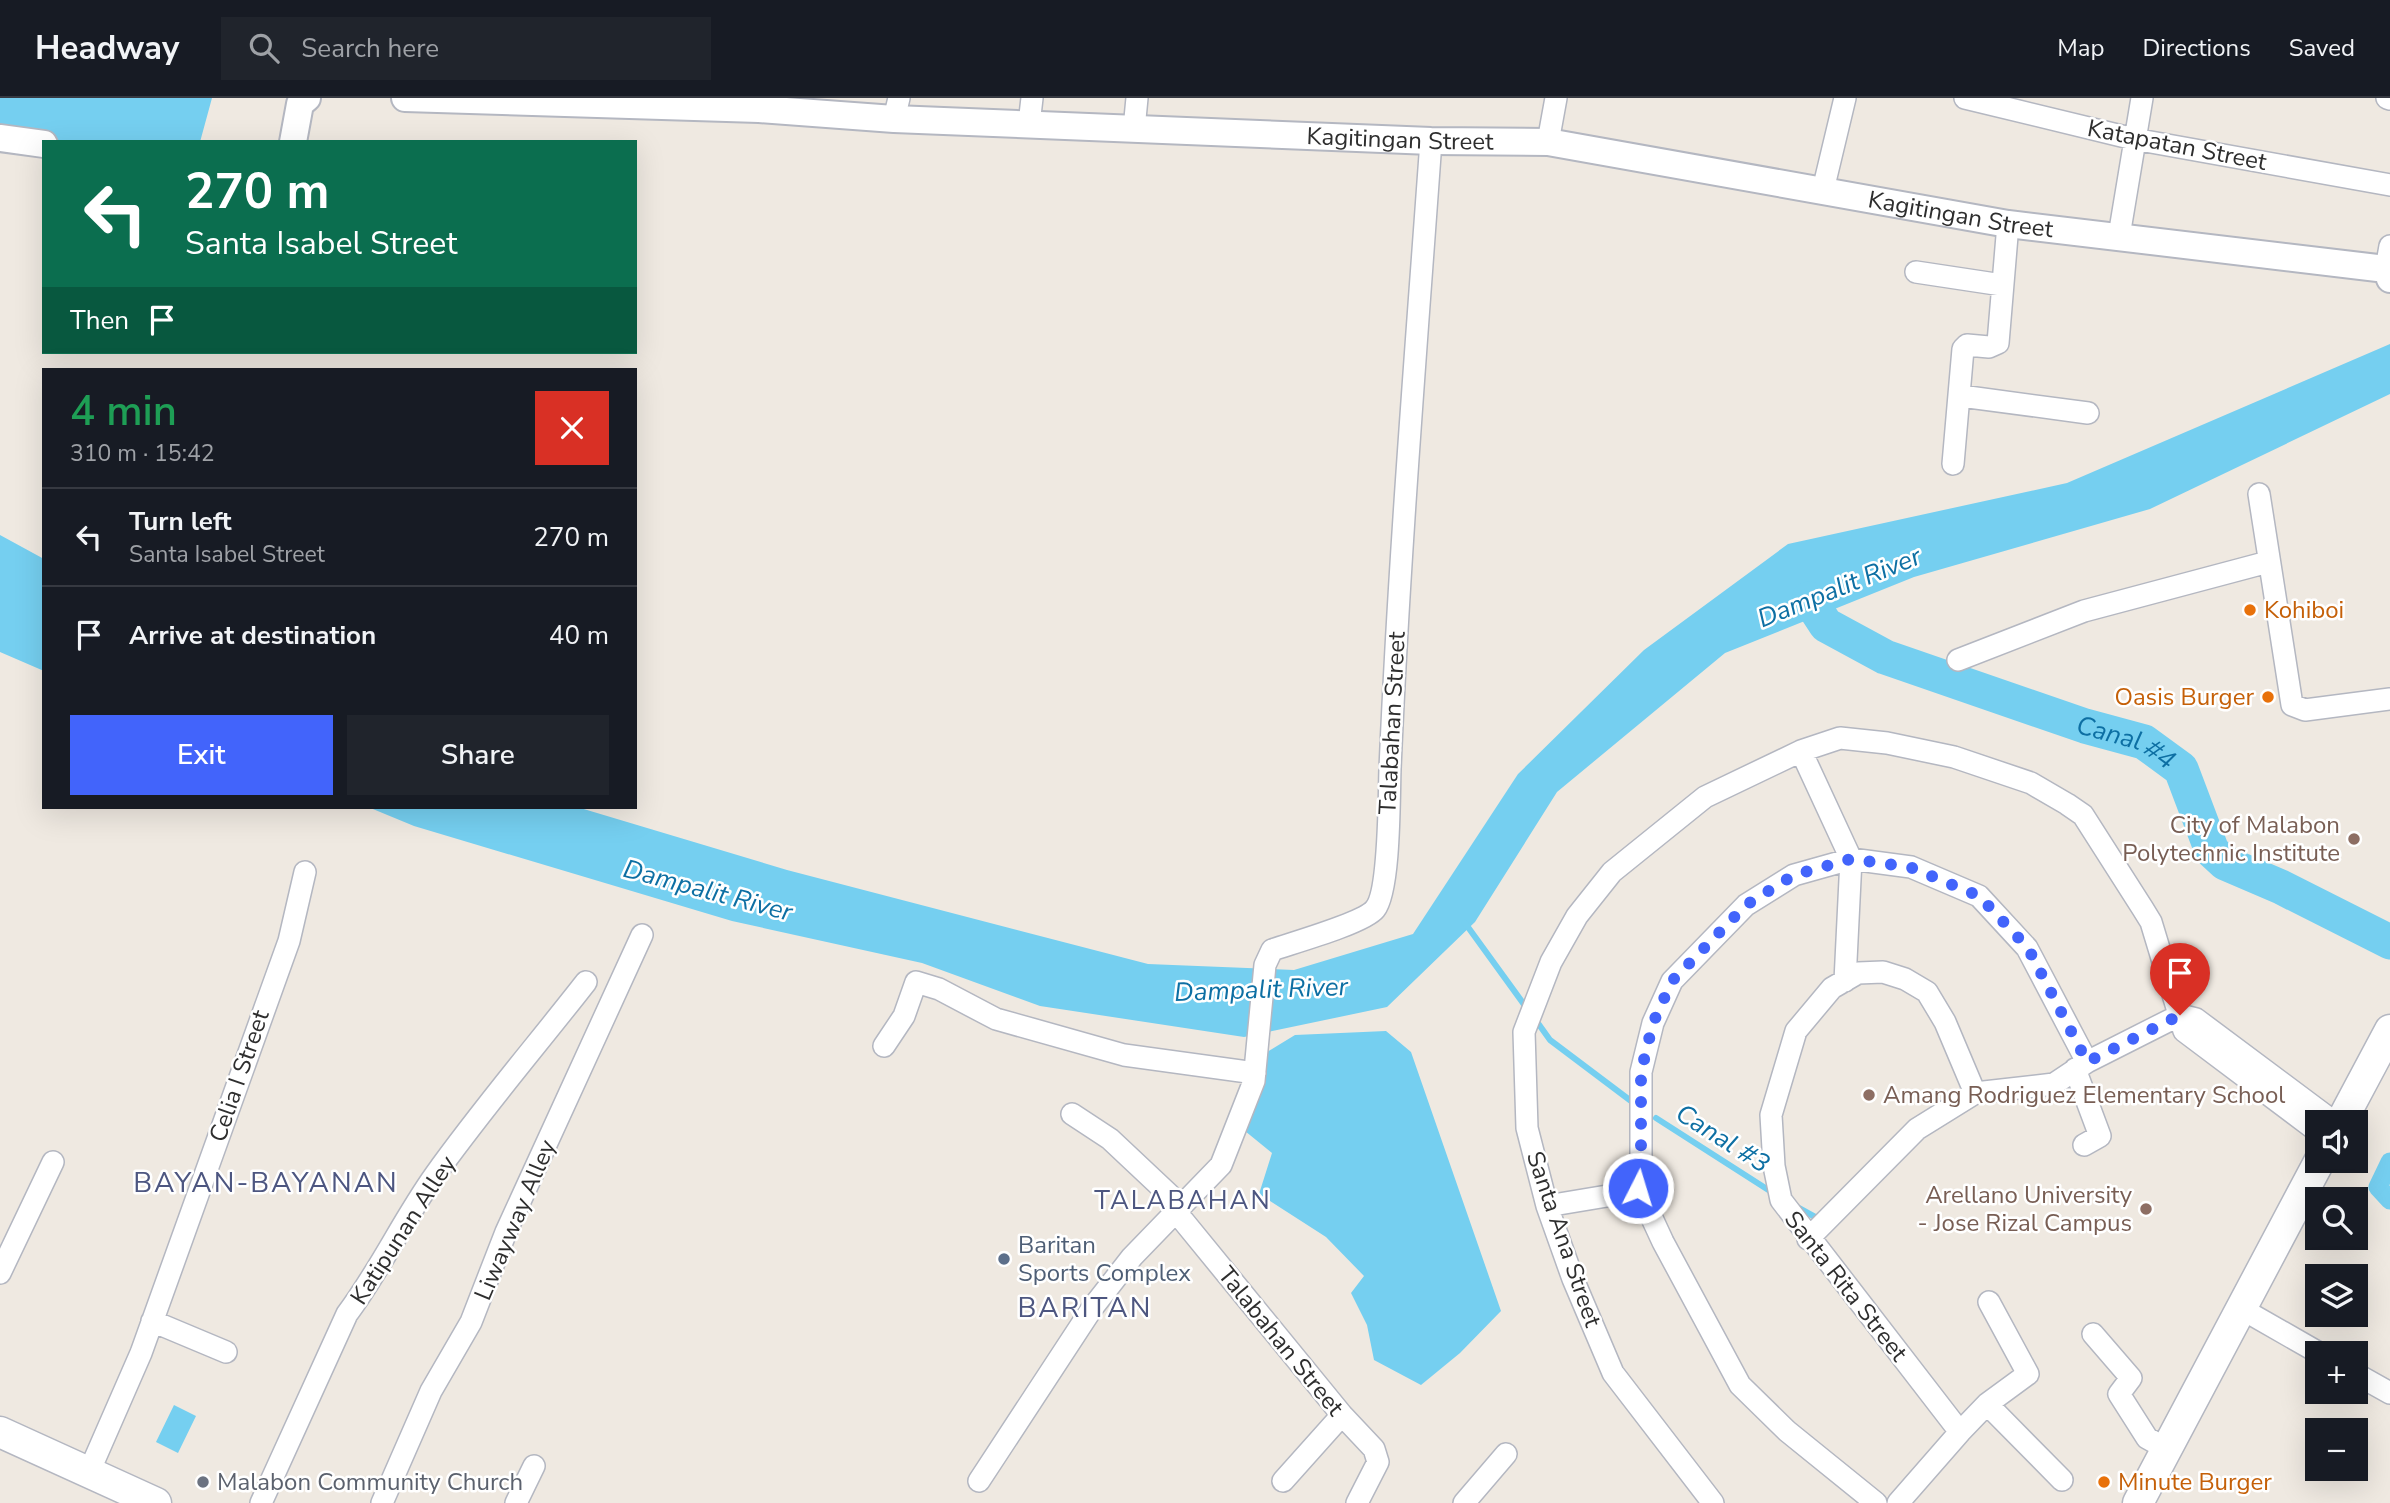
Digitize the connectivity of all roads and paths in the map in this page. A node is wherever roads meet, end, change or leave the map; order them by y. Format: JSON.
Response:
{"nodes":[{"id":1,"x":307,"y":98,"type":"edge"},
{"id":2,"x":405,"y":98,"type":"edge"},
{"id":3,"x":1137,"y":98,"type":"edge"},
{"id":4,"x":1556,"y":98,"type":"edge"},
{"id":5,"x":1845,"y":98,"type":"edge"},
{"id":6,"x":1965,"y":98,"type":"edge"},
{"id":7,"x":2142,"y":98,"type":"edge"},
{"id":8,"x":569,"y":101,"type":"edge"},
{"id":9,"x":896,"y":108,"type":"edge"},
{"id":10,"x":1031,"y":111,"type":"edge"},
{"id":11,"x":1135,"y":130,"type":"junction"},
{"id":12,"x":0,"y":138,"type":"edge"},
{"id":13,"x":2134,"y":139,"type":"junction"},
{"id":14,"x":293,"y":140,"type":"edge"},
{"id":15,"x":1431,"y":141,"type":"junction"},
{"id":16,"x":1548,"y":142,"type":"junction"},
{"id":17,"x":42,"y":144,"type":"edge"},
{"id":18,"x":2390,"y":185,"type":"edge"},
{"id":19,"x":1823,"y":190,"type":"junction"},
{"id":20,"x":2008,"y":224,"type":"junction"},
{"id":21,"x":2119,"y":236,"type":"junction"},
{"id":22,"x":2389,"y":265,"type":"edge"},
{"id":23,"x":1916,"y":272,"type":"dead end"},
{"id":24,"x":2002,"y":285,"type":"junction"},
{"id":25,"x":1961,"y":396,"type":"junction"},
{"id":26,"x":2088,"y":413,"type":"dead end"},
{"id":27,"x":1954,"y":464,"type":"dead end"},
{"id":28,"x":2259,"y":494,"type":"dead end"},
{"id":29,"x":2267,"y":562,"type":"junction"},
{"id":30,"x":1958,"y":660,"type":"dead end"},
{"id":31,"x":2390,"y":699,"type":"edge"},
{"id":32,"x":1801,"y":751,"type":"junction"},
{"id":33,"x":1851,"y":859,"type":"junction"},
{"id":34,"x":305,"y":872,"type":"dead end"},
{"id":35,"x":642,"y":934,"type":"dead end"},
{"id":36,"x":1845,"y":981,"type":"junction"},
{"id":37,"x":586,"y":982,"type":"dead end"},
{"id":38,"x":2180,"y":1015,"type":"junction"},
{"id":39,"x":2390,"y":1030,"type":"edge"},
{"id":40,"x":884,"y":1046,"type":"dead end"},
{"id":41,"x":2081,"y":1066,"type":"junction"},
{"id":42,"x":1255,"y":1073,"type":"junction"},
{"id":43,"x":1975,"y":1093,"type":"junction"},
{"id":44,"x":2318,"y":1110,"type":"edge"},
{"id":45,"x":2347,"y":1110,"type":"edge"},
{"id":46,"x":1072,"y":1114,"type":"dead end"},
{"id":47,"x":2305,"y":1121,"type":"edge"},
{"id":48,"x":2084,"y":1145,"type":"dead end"},
{"id":49,"x":53,"y":1162,"type":"dead end"},
{"id":50,"x":2313,"y":1173,"type":"edge"},
{"id":51,"x":1638,"y":1188,"type":"junction"},
{"id":52,"x":1548,"y":1206,"type":"junction"},
{"id":53,"x":1180,"y":1209,"type":"junction"},
{"id":54,"x":1808,"y":1239,"type":"junction"},
{"id":55,"x":0,"y":1273,"type":"edge"},
{"id":56,"x":1989,"y":1302,"type":"dead end"},
{"id":57,"x":2242,"y":1309,"type":"junction"},
{"id":58,"x":152,"y":1321,"type":"junction"},
{"id":59,"x":2093,"y":1334,"type":"dead end"},
{"id":60,"x":2305,"y":1345,"type":"edge"},
{"id":61,"x":226,"y":1352,"type":"dead end"},
{"id":62,"x":2368,"y":1381,"type":"edge"},
{"id":63,"x":2390,"y":1393,"type":"edge"},
{"id":64,"x":1987,"y":1404,"type":"junction"},
{"id":65,"x":1342,"y":1415,"type":"junction"},
{"id":66,"x":1956,"y":1428,"type":"junction"},
{"id":67,"x":0,"y":1432,"type":"edge"},
{"id":68,"x":2167,"y":1449,"type":"junction"},
{"id":69,"x":1506,"y":1454,"type":"dead end"},
{"id":70,"x":534,"y":1466,"type":"dead end"},
{"id":71,"x":89,"y":1472,"type":"junction"},
{"id":72,"x":1283,"y":1480,"type":"dead end"},
{"id":73,"x":2062,"y":1480,"type":"dead end"},
{"id":74,"x":979,"y":1481,"type":"dead end"},
{"id":75,"x":125,"y":1497,"type":"edge"},
{"id":76,"x":156,"y":1503,"type":"edge"},
{"id":77,"x":261,"y":1503,"type":"edge"},
{"id":78,"x":382,"y":1503,"type":"edge"},
{"id":79,"x":516,"y":1503,"type":"edge"},
{"id":80,"x":1357,"y":1503,"type":"edge"},
{"id":81,"x":1464,"y":1503,"type":"edge"},
{"id":82,"x":1713,"y":1503,"type":"edge"},
{"id":83,"x":1876,"y":1503,"type":"edge"},
{"id":84,"x":1898,"y":1503,"type":"edge"},
{"id":85,"x":2137,"y":1503,"type":"edge"}],
"edges":[{"from":1,"to":14,"type":"street"},
{"from":2,"to":8,"type":"street","name":"Kagitingan Street"},
{"from":3,"to":11,"type":"street"},
{"from":4,"to":16,"type":"street"},
{"from":5,"to":19,"type":"street"},
{"from":6,"to":13,"type":"street","name":"Katapatan Street"},
{"from":7,"to":13,"type":"street"},
{"from":8,"to":9,"type":"street","name":"Kagitingan Street"},
{"from":9,"to":10,"type":"street","name":"Kagitingan Street"},
{"from":10,"to":11,"type":"street","name":"Kagitingan Street"},
{"from":11,"to":15,"type":"street","name":"Kagitingan Street"},
{"from":12,"to":17,"type":"street"},
{"from":13,"to":18,"type":"street","name":"Katapatan Street"},
{"from":13,"to":21,"type":"street"},
{"from":15,"to":16,"type":"street","name":"Kagitingan Street"},
{"from":15,"to":42,"type":"street","name":"Talabahan Street"},
{"from":16,"to":19,"type":"street","name":"Kagitingan Street"},
{"from":19,"to":20,"type":"street","name":"Kagitingan Street"},
{"from":20,"to":21,"type":"street","name":"Kagitingan Street"},
{"from":20,"to":24,"type":"street"},
{"from":21,"to":22,"type":"street","name":"Kagitingan Street"},
{"from":23,"to":24,"type":"street"},
{"from":24,"to":25,"type":"street"},
{"from":25,"to":26,"type":"street"},
{"from":25,"to":27,"type":"street"},
{"from":28,"to":29,"type":"street"},
{"from":29,"to":30,"type":"street"},
{"from":29,"to":31,"type":"street"},
{"from":32,"to":33,"type":"street"},
{"from":32,"to":38,"type":"street","name":"Santa Ana Street"},
{"from":32,"to":52,"type":"street","name":"Santa Ana Street"},
{"from":33,"to":36,"type":"street"},
{"from":33,"to":41,"type":"street"},
{"from":33,"to":51,"type":"street"},
{"from":34,"to":58,"type":"street","name":"Celia I Street"},
{"from":35,"to":78,"type":"street","name":"Liwayway Alley"},
{"from":36,"to":43,"type":"street","name":"Santa Rita Street"},
{"from":36,"to":54,"type":"street","name":"Santa Rita Street"},
{"from":37,"to":77,"type":"street","name":"Katipunan Alley"},
{"from":38,"to":41,"type":"street"},
{"from":38,"to":44,"type":"street"},
{"from":38,"to":47,"type":"street","name":"Santa Ana Street"},
{"from":39,"to":45,"type":"main road"},
{"from":40,"to":42,"type":"street"},
{"from":41,"to":43,"type":"street"},
{"from":41,"to":48,"type":"street"},
{"from":42,"to":53,"type":"street","name":"Talabahan Street"},
{"from":43,"to":54,"type":"street"},
{"from":46,"to":53,"type":"street"},
{"from":49,"to":55,"type":"street"},
{"from":50,"to":57,"type":"main road"},
{"from":51,"to":52,"type":"street"},
{"from":51,"to":83,"type":"street"},
{"from":52,"to":82,"type":"street","name":"Santa Ana Street"},
{"from":53,"to":65,"type":"street","name":"Talabahan Street"},
{"from":53,"to":74,"type":"street","name":"Talabahan Street"},
{"from":54,"to":66,"type":"street","name":"Santa Rita Street"},
{"from":56,"to":64,"type":"street"},
{"from":57,"to":60,"type":"street"},
{"from":57,"to":68,"type":"main road"},
{"from":58,"to":61,"type":"street"},
{"from":58,"to":71,"type":"street","name":"Celia I Street"},
{"from":59,"to":68,"type":"street"},
{"from":62,"to":63,"type":"street"},
{"from":64,"to":66,"type":"street"},
{"from":64,"to":73,"type":"street"},
{"from":65,"to":72,"type":"street"},
{"from":65,"to":80,"type":"street","name":"Talabahan Street"},
{"from":66,"to":84,"type":"street"},
{"from":67,"to":71,"type":"main road"},
{"from":68,"to":85,"type":"main road"},
{"from":69,"to":81,"type":"street"},
{"from":70,"to":79,"type":"street"},
{"from":71,"to":75,"type":"main road"},
{"from":75,"to":76,"type":"main road"}]}
